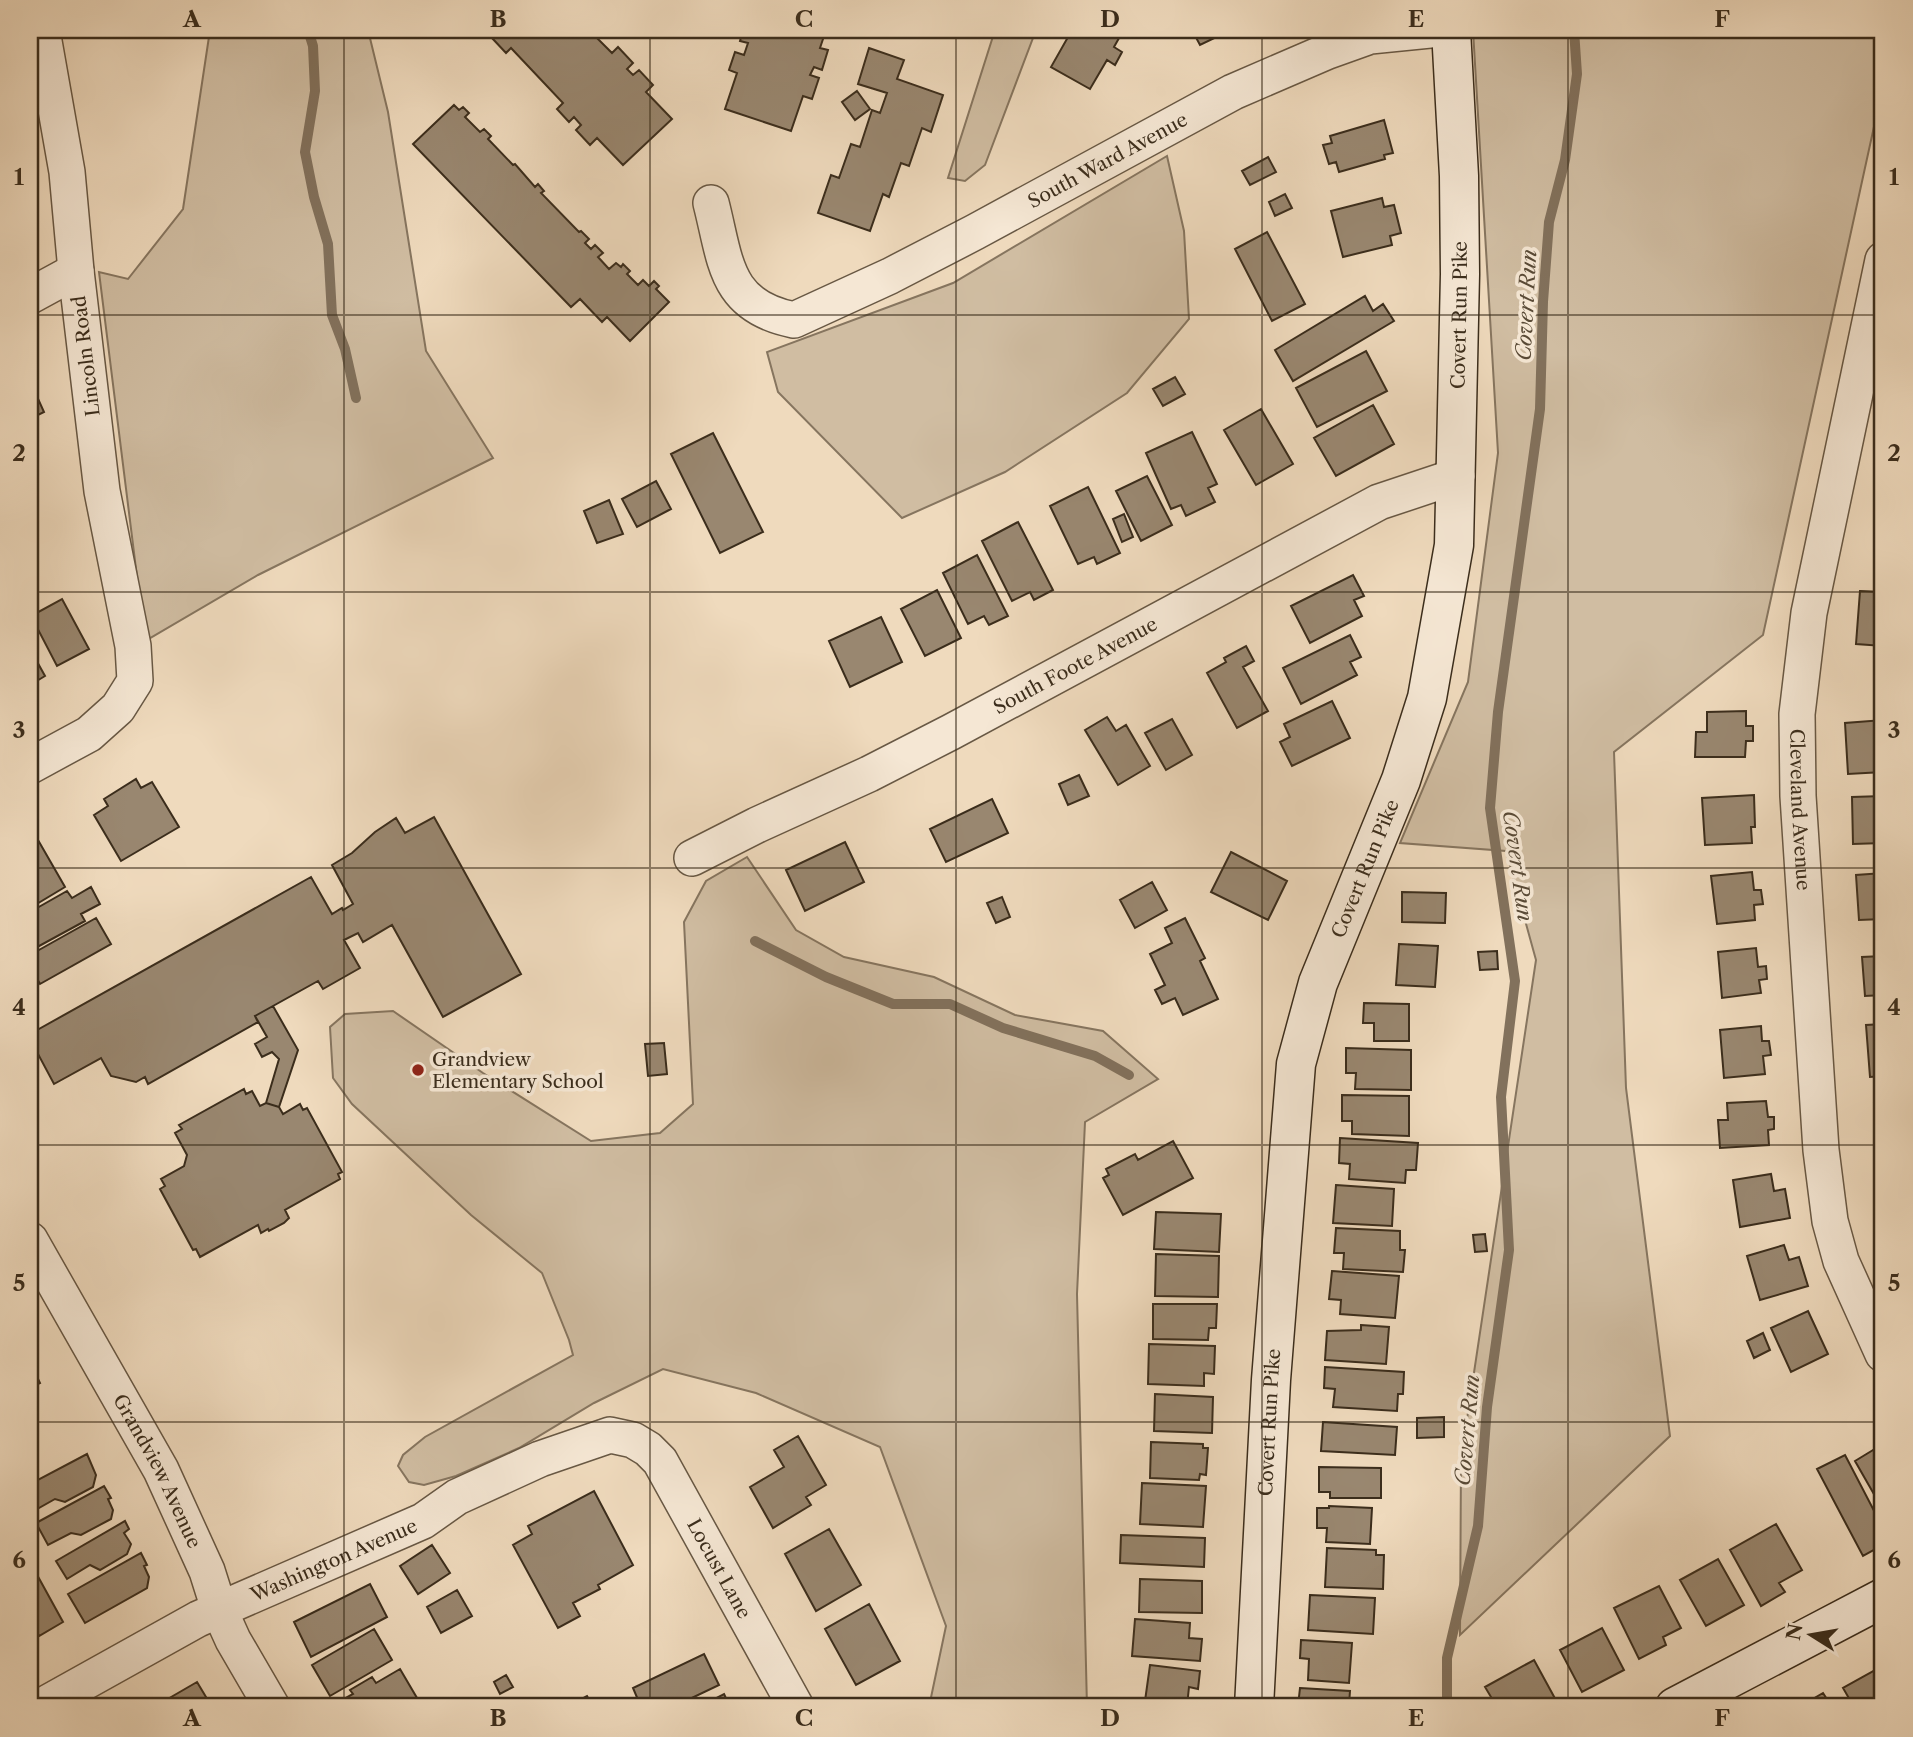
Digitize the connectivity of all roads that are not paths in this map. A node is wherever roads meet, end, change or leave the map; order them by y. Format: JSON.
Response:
{"nodes":[{"id":1,"x":42,"y":30,"type":"edge"},
{"id":2,"x":1430,"y":30,"type":"edge"},
{"id":3,"x":1451,"y":30,"type":"edge"},
{"id":4,"x":712,"y":203,"type":"dead end"},
{"id":5,"x":1883,"y":260,"type":"edge"},
{"id":6,"x":76,"y":271,"type":"junction"},
{"id":7,"x":30,"y":296,"type":"edge"},
{"id":8,"x":1457,"y":476,"type":"junction"},
{"id":9,"x":30,"y":766,"type":"edge"},
{"id":10,"x":692,"y":858,"type":"dead end"},
{"id":11,"x":30,"y":1242,"type":"edge"},
{"id":12,"x":1883,"y":1354,"type":"edge"},
{"id":13,"x":633,"y":1440,"type":"joint"},
{"id":14,"x":1883,"y":1598,"type":"edge"},
{"id":15,"x":219,"y":1609,"type":"junction"},
{"id":16,"x":40,"y":1707,"type":"edge"},
{"id":17,"x":272,"y":1707,"type":"edge"},
{"id":18,"x":796,"y":1707,"type":"edge"},
{"id":19,"x":1254,"y":1707,"type":"edge"},
{"id":20,"x":1675,"y":1707,"type":"edge"}],
"edges":[{"from":1,"to":6,"type":"street","name":"Lincoln Road"},
{"from":2,"to":4,"type":"street","name":"South Ward Avenue"},
{"from":3,"to":8,"type":"street","name":"Covert Run Pike"},
{"from":5,"to":12,"type":"street","name":"Cleveland Avenue"},
{"from":6,"to":7,"type":"street"},
{"from":6,"to":9,"type":"street","name":"Lincoln Road"},
{"from":8,"to":10,"type":"street","name":"South Foote Avenue"},
{"from":8,"to":19,"type":"street","name":"Covert Run Pike"},
{"from":11,"to":15,"type":"street","name":"Grandview Avenue"},
{"from":13,"to":15,"type":"street","name":"Washington Avenue"},
{"from":13,"to":18,"type":"street","name":"Locust Lane"},
{"from":14,"to":20,"type":"street"},
{"from":15,"to":16,"type":"street","name":"Washington Avenue"},
{"from":15,"to":17,"type":"street","name":"Grandview Avenue"}]}
